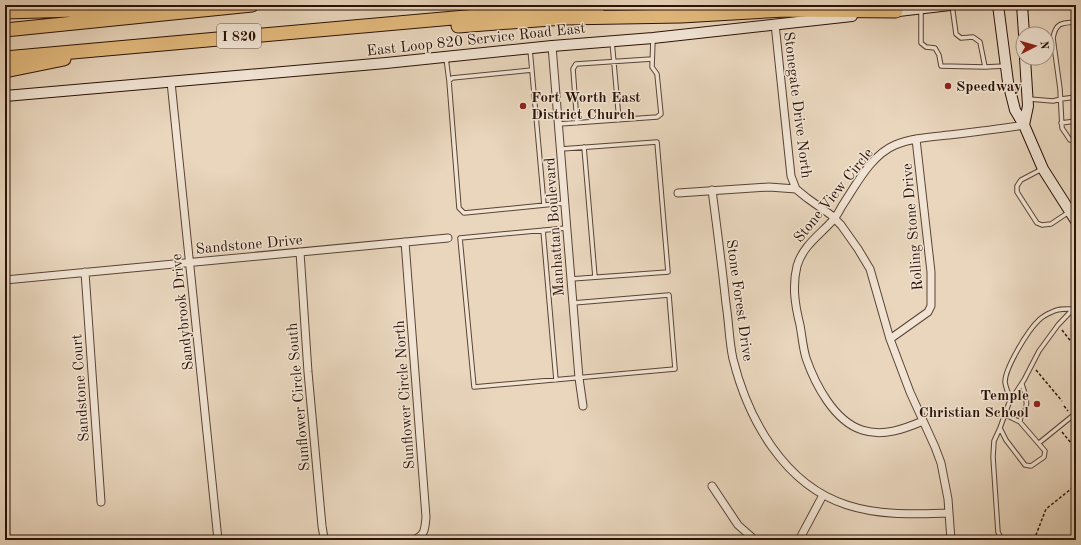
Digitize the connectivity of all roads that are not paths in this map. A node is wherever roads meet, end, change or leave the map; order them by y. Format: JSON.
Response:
{"nodes":[{"id":1,"x":252,"y":5,"type":"edge"},
{"id":2,"x":600,"y":5,"type":"edge"},
{"id":3,"x":951,"y":5,"type":"edge"},
{"id":4,"x":998,"y":5,"type":"edge"},
{"id":5,"x":1022,"y":5,"type":"edge"},
{"id":6,"x":921,"y":8,"type":"junction"},
{"id":7,"x":896,"y":11,"type":"junction"},
{"id":8,"x":5,"y":12,"type":"edge"},
{"id":9,"x":1076,"y":22,"type":"edge"},
{"id":10,"x":775,"y":24,"type":"junction"},
{"id":11,"x":357,"y":26,"type":"junction"},
{"id":12,"x":1023,"y":26,"type":"edge"},
{"id":13,"x":5,"y":30,"type":"edge"},
{"id":14,"x":653,"y":38,"type":"junction"},
{"id":15,"x":612,"y":41,"type":"junction"},
{"id":16,"x":135,"y":45,"type":"junction"},
{"id":17,"x":552,"y":46,"type":"junction"},
{"id":18,"x":530,"y":48,"type":"junction"},
{"id":19,"x":446,"y":57,"type":"junction"},
{"id":20,"x":5,"y":58,"type":"edge"},
{"id":21,"x":652,"y":59,"type":"junction"},
{"id":22,"x":614,"y":62,"type":"junction"},
{"id":23,"x":1006,"y":65,"type":"junction"},
{"id":24,"x":1026,"y":66,"type":"edge"},
{"id":25,"x":985,"y":67,"type":"junction"},
{"id":26,"x":532,"y":70,"type":"junction"},
{"id":27,"x":5,"y":71,"type":"edge"},
{"id":28,"x":449,"y":81,"type":"junction"},
{"id":29,"x":171,"y":82,"type":"junction"},
{"id":30,"x":5,"y":96,"type":"edge"},
{"id":31,"x":1076,"y":97,"type":"edge"},
{"id":32,"x":1061,"y":98,"type":"junction"},
{"id":33,"x":1028,"y":99,"type":"junction"},
{"id":34,"x":619,"y":120,"type":"junction"},
{"id":35,"x":1076,"y":121,"type":"edge"},
{"id":36,"x":577,"y":123,"type":"junction"},
{"id":37,"x":1061,"y":123,"type":"junction"},
{"id":38,"x":559,"y":124,"type":"junction"},
{"id":39,"x":1024,"y":125,"type":"junction"},
{"id":40,"x":916,"y":139,"type":"junction"},
{"id":41,"x":1076,"y":140,"type":"edge"},
{"id":42,"x":584,"y":147,"type":"junction"},
{"id":43,"x":561,"y":149,"type":"junction"},
{"id":44,"x":1043,"y":169,"type":"junction"},
{"id":45,"x":796,"y":189,"type":"junction"},
{"id":46,"x":712,"y":190,"type":"junction"},
{"id":47,"x":678,"y":193,"type":"dead end"},
{"id":48,"x":565,"y":203,"type":"junction"},
{"id":49,"x":544,"y":205,"type":"junction"},
{"id":50,"x":1069,"y":212,"type":"junction"},
{"id":51,"x":835,"y":218,"type":"junction"},
{"id":52,"x":1076,"y":221,"type":"edge"},
{"id":53,"x":567,"y":228,"type":"junction"},
{"id":54,"x":543,"y":230,"type":"junction"},
{"id":55,"x":448,"y":238,"type":"dead end"},
{"id":56,"x":405,"y":242,"type":"junction"},
{"id":57,"x":300,"y":252,"type":"junction"},
{"id":58,"x":190,"y":262,"type":"junction"},
{"id":59,"x":85,"y":272,"type":"junction"},
{"id":60,"x":595,"y":277,"type":"junction"},
{"id":61,"x":572,"y":279,"type":"junction"},
{"id":62,"x":5,"y":280,"type":"edge"},
{"id":63,"x":573,"y":302,"type":"junction"},
{"id":64,"x":1074,"y":308,"type":"edge"},
{"id":65,"x":890,"y":339,"type":"junction"},
{"id":66,"x":579,"y":378,"type":"junction"},
{"id":67,"x":556,"y":380,"type":"junction"},
{"id":68,"x":1022,"y":384,"type":"junction"},
{"id":69,"x":1011,"y":399,"type":"junction"},
{"id":70,"x":583,"y":406,"type":"dead end"},
{"id":71,"x":1076,"y":413,"type":"edge"},
{"id":72,"x":1004,"y":414,"type":"junction"},
{"id":73,"x":923,"y":421,"type":"junction"},
{"id":74,"x":1020,"y":422,"type":"junction"},
{"id":75,"x":1000,"y":428,"type":"junction"},
{"id":76,"x":1039,"y":443,"type":"junction"},
{"id":77,"x":712,"y":486,"type":"dead end"},
{"id":78,"x":823,"y":495,"type":"junction"},
{"id":79,"x":100,"y":502,"type":"dead end"},
{"id":80,"x":949,"y":513,"type":"junction"},
{"id":81,"x":218,"y":540,"type":"edge"},
{"id":82,"x":326,"y":540,"type":"edge"},
{"id":83,"x":413,"y":540,"type":"edge"},
{"id":84,"x":755,"y":540,"type":"edge"},
{"id":85,"x":799,"y":540,"type":"edge"},
{"id":86,"x":951,"y":540,"type":"edge"},
{"id":87,"x":1002,"y":540,"type":"edge"}],
"edges":[{"from":1,"to":8,"type":"highway"},
{"from":1,"to":13,"type":"highway","number":"I 820"},
{"from":2,"to":11,"type":"highway","number":"I 820"},
{"from":3,"to":6,"type":"main road","name":"East Loop 820 Service Road East"},
{"from":3,"to":25,"type":"lane"},
{"from":4,"to":23,"type":"main road"},
{"from":5,"to":12,"type":"main road"},
{"from":6,"to":7,"type":"main road","name":"East Loop 820 Service Road East"},
{"from":6,"to":25,"type":"lane"},
{"from":7,"to":10,"type":"main road","name":"East Loop 820 Service Road East"},
{"from":7,"to":11,"type":"highway"},
{"from":9,"to":32,"type":"lane"},
{"from":10,"to":14,"type":"main road","name":"East Loop 820 Service Road East"},
{"from":10,"to":45,"type":"street","name":"Stonegate Drive North"},
{"from":11,"to":16,"type":"highway","number":"I 820"},
{"from":14,"to":15,"type":"main road","name":"East Loop 820 Service Road East"},
{"from":14,"to":21,"type":"lane"},
{"from":15,"to":17,"type":"main road","name":"East Loop 820 Service Road East"},
{"from":15,"to":22,"type":"lane"},
{"from":16,"to":20,"type":"highway","number":"I 820"},
{"from":16,"to":27,"type":"highway"},
{"from":17,"to":18,"type":"main road","name":"East Loop 820 Service Road East"},
{"from":17,"to":38,"type":"street","name":"Manhattan Boulevard"},
{"from":18,"to":19,"type":"main road","name":"East Loop 820 Service Road East"},
{"from":18,"to":26,"type":"lane"},
{"from":19,"to":28,"type":"lane"},
{"from":19,"to":29,"type":"main road","name":"East Loop 820 Service Road East"},
{"from":21,"to":22,"type":"lane"},
{"from":21,"to":34,"type":"lane"},
{"from":22,"to":34,"type":"lane"},
{"from":22,"to":36,"type":"lane"},
{"from":23,"to":25,"type":"lane"},
{"from":23,"to":39,"type":"main road"},
{"from":24,"to":33,"type":"main road"},
{"from":26,"to":28,"type":"lane"},
{"from":26,"to":49,"type":"lane"},
{"from":28,"to":49,"type":"lane"},
{"from":29,"to":30,"type":"main road","name":"East Loop 820 Service Road East"},
{"from":29,"to":58,"type":"street","name":"Sandybrook Drive"},
{"from":31,"to":32,"type":"lane"},
{"from":32,"to":33,"type":"lane"},
{"from":32,"to":37,"type":"lane"},
{"from":33,"to":39,"type":"main road"},
{"from":34,"to":36,"type":"lane"},
{"from":35,"to":37,"type":"lane"},
{"from":36,"to":38,"type":"lane"},
{"from":37,"to":41,"type":"lane"},
{"from":38,"to":43,"type":"street","name":"Manhattan Boulevard"},
{"from":39,"to":40,"type":"street","name":"Stone View Circle"},
{"from":39,"to":44,"type":"main road"},
{"from":40,"to":51,"type":"street","name":"Stone View Circle"},
{"from":40,"to":65,"type":"street","name":"Rolling Stone Drive"},
{"from":42,"to":43,"type":"lane"},
{"from":42,"to":60,"type":"lane"},
{"from":42,"to":60,"type":"lane"},
{"from":43,"to":48,"type":"street","name":"Manhattan Boulevard"},
{"from":44,"to":50,"type":"main road"},
{"from":44,"to":50,"type":"lane"},
{"from":45,"to":46,"type":"street","name":"Stonegate Drive North"},
{"from":45,"to":51,"type":"street","name":"Stonegate Drive North"},
{"from":46,"to":47,"type":"street","name":"Stonegate Drive North"},
{"from":46,"to":78,"type":"street","name":"Stone Forest Drive"},
{"from":48,"to":49,"type":"lane"},
{"from":48,"to":53,"type":"street","name":"Manhattan Boulevard"},
{"from":50,"to":52,"type":"main road"},
{"from":51,"to":65,"type":"street","name":"Stonegate Drive North"},
{"from":51,"to":73,"type":"street","name":"Stone View Circle"},
{"from":53,"to":54,"type":"lane"},
{"from":53,"to":61,"type":"street","name":"Manhattan Boulevard"},
{"from":54,"to":67,"type":"lane"},
{"from":54,"to":67,"type":"lane"},
{"from":55,"to":56,"type":"street","name":"Sandstone Drive"},
{"from":56,"to":57,"type":"street","name":"Sandstone Drive"},
{"from":56,"to":83,"type":"street","name":"Sunflower Circle North"},
{"from":57,"to":58,"type":"street","name":"Sandstone Drive"},
{"from":57,"to":82,"type":"street","name":"Sunflower Circle South"},
{"from":58,"to":59,"type":"street","name":"Sandstone Drive"},
{"from":58,"to":81,"type":"street","name":"Sandybrook Drive"},
{"from":59,"to":62,"type":"street","name":"Sandstone Drive"},
{"from":59,"to":79,"type":"street","name":"Sandstone Court"},
{"from":60,"to":61,"type":"lane"},
{"from":61,"to":63,"type":"street","name":"Manhattan Boulevard"},
{"from":63,"to":66,"type":"street","name":"Manhattan Boulevard"},
{"from":63,"to":66,"type":"lane"},
{"from":64,"to":68,"type":"lane"},
{"from":64,"to":69,"type":"lane"},
{"from":65,"to":73,"type":"street","name":"Stonegate Drive North"},
{"from":66,"to":67,"type":"lane"},
{"from":66,"to":70,"type":"street","name":"Manhattan Boulevard"},
{"from":68,"to":69,"type":"lane"},
{"from":68,"to":74,"type":"lane"},
{"from":69,"to":72,"type":"lane"},
{"from":71,"to":76,"type":"lane"},
{"from":72,"to":74,"type":"lane"},
{"from":72,"to":75,"type":"lane"},
{"from":73,"to":80,"type":"street","name":"Stonegate Drive North"},
{"from":74,"to":76,"type":"lane"},
{"from":75,"to":76,"type":"lane"},
{"from":75,"to":87,"type":"lane"},
{"from":77,"to":84,"type":"street"},
{"from":78,"to":80,"type":"street","name":"Stone Forest Drive"},
{"from":78,"to":85,"type":"street"},
{"from":80,"to":86,"type":"street","name":"Stonegate Drive North"}]}
